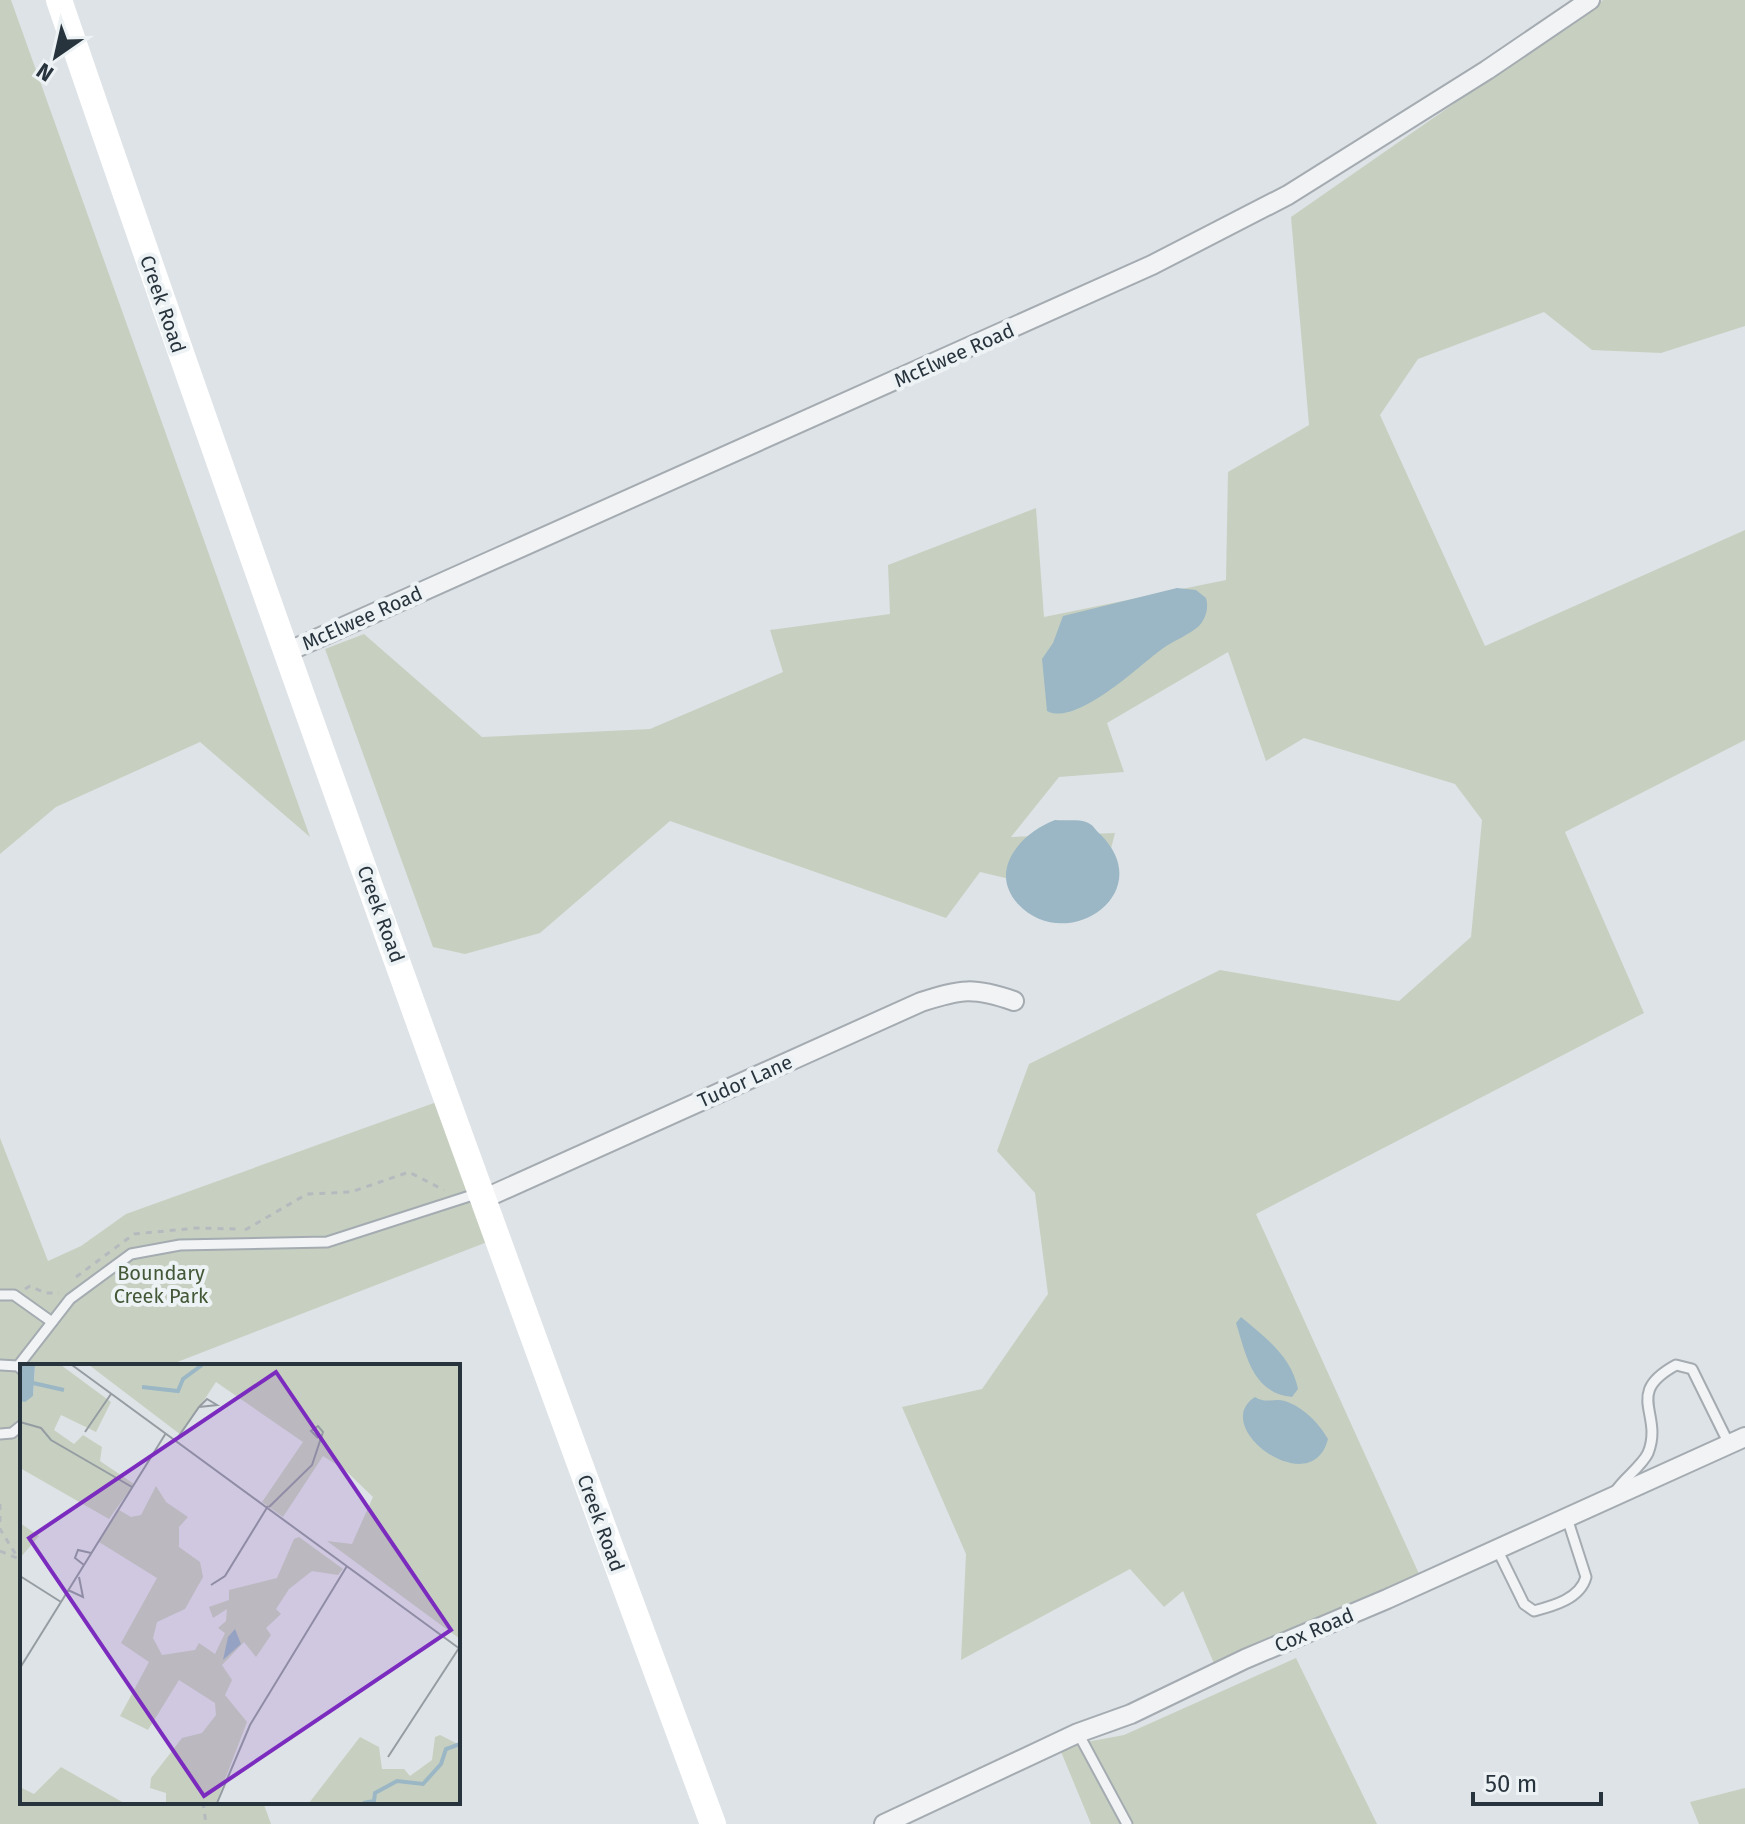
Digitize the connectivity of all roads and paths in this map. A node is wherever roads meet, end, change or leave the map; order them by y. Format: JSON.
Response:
{"nodes":[{"id":1,"x":59,"y":0,"type":"edge"},
{"id":2,"x":1590,"y":0,"type":"edge"},
{"id":3,"x":287,"y":652,"type":"junction"},
{"id":4,"x":1014,"y":1001,"type":"dead end"},
{"id":5,"x":447,"y":1192,"type":"dead end"},
{"id":6,"x":480,"y":1197,"type":"junction"},
{"id":7,"x":0,"y":1295,"type":"edge"},
{"id":8,"x":14,"y":1295,"type":"junction"},
{"id":9,"x":52,"y":1322,"type":"junction"},
{"id":10,"x":23,"y":1364,"type":"edge"},
{"id":11,"x":0,"y":1365,"type":"edge"},
{"id":12,"x":20,"y":1368,"type":"edge"},
{"id":13,"x":20,"y":1427,"type":"edge"},
{"id":14,"x":0,"y":1434,"type":"edge"},
{"id":15,"x":1737,"y":1440,"type":"edge"},
{"id":16,"x":1611,"y":1498,"type":"junction"},
{"id":17,"x":0,"y":1504,"type":"edge"},
{"id":18,"x":1567,"y":1518,"type":"junction"},
{"id":19,"x":1497,"y":1549,"type":"junction"},
{"id":20,"x":0,"y":1551,"type":"edge"},
{"id":21,"x":20,"y":1559,"type":"edge"},
{"id":22,"x":1078,"y":1733,"type":"junction"},
{"id":23,"x":203,"y":1804,"type":"edge"},
{"id":24,"x":707,"y":1822,"type":"edge"},
{"id":25,"x":206,"y":1824,"type":"edge"},
{"id":26,"x":884,"y":1824,"type":"edge"},
{"id":27,"x":1127,"y":1824,"type":"edge"}],
"edges":[{"from":1,"to":3,"type":"main road","name":"Creek Road"},
{"from":2,"to":3,"type":"street","name":"McElwee Road"},
{"from":3,"to":6,"type":"main road","name":"Creek Road"},
{"from":4,"to":6,"type":"street","name":"Tudor Lane"},
{"from":5,"to":8,"type":"path"},
{"from":6,"to":9,"type":"lane"},
{"from":6,"to":24,"type":"main road","name":"Creek Road"},
{"from":7,"to":8,"type":"lane"},
{"from":8,"to":9,"type":"lane"},
{"from":9,"to":10,"type":"lane"},
{"from":11,"to":12,"type":"lane"},
{"from":13,"to":14,"type":"lane"},
{"from":15,"to":16,"type":"street","name":"Cox Road"},
{"from":15,"to":16,"type":"lane"},
{"from":16,"to":18,"type":"street","name":"Cox Road"},
{"from":17,"to":21,"type":"path"},
{"from":18,"to":19,"type":"street","name":"Cox Road"},
{"from":18,"to":19,"type":"lane"},
{"from":19,"to":22,"type":"street","name":"Cox Road"},
{"from":20,"to":21,"type":"path"},
{"from":22,"to":26,"type":"street","name":"Cox Road"},
{"from":22,"to":27,"type":"lane"},
{"from":23,"to":25,"type":"path"}]}
